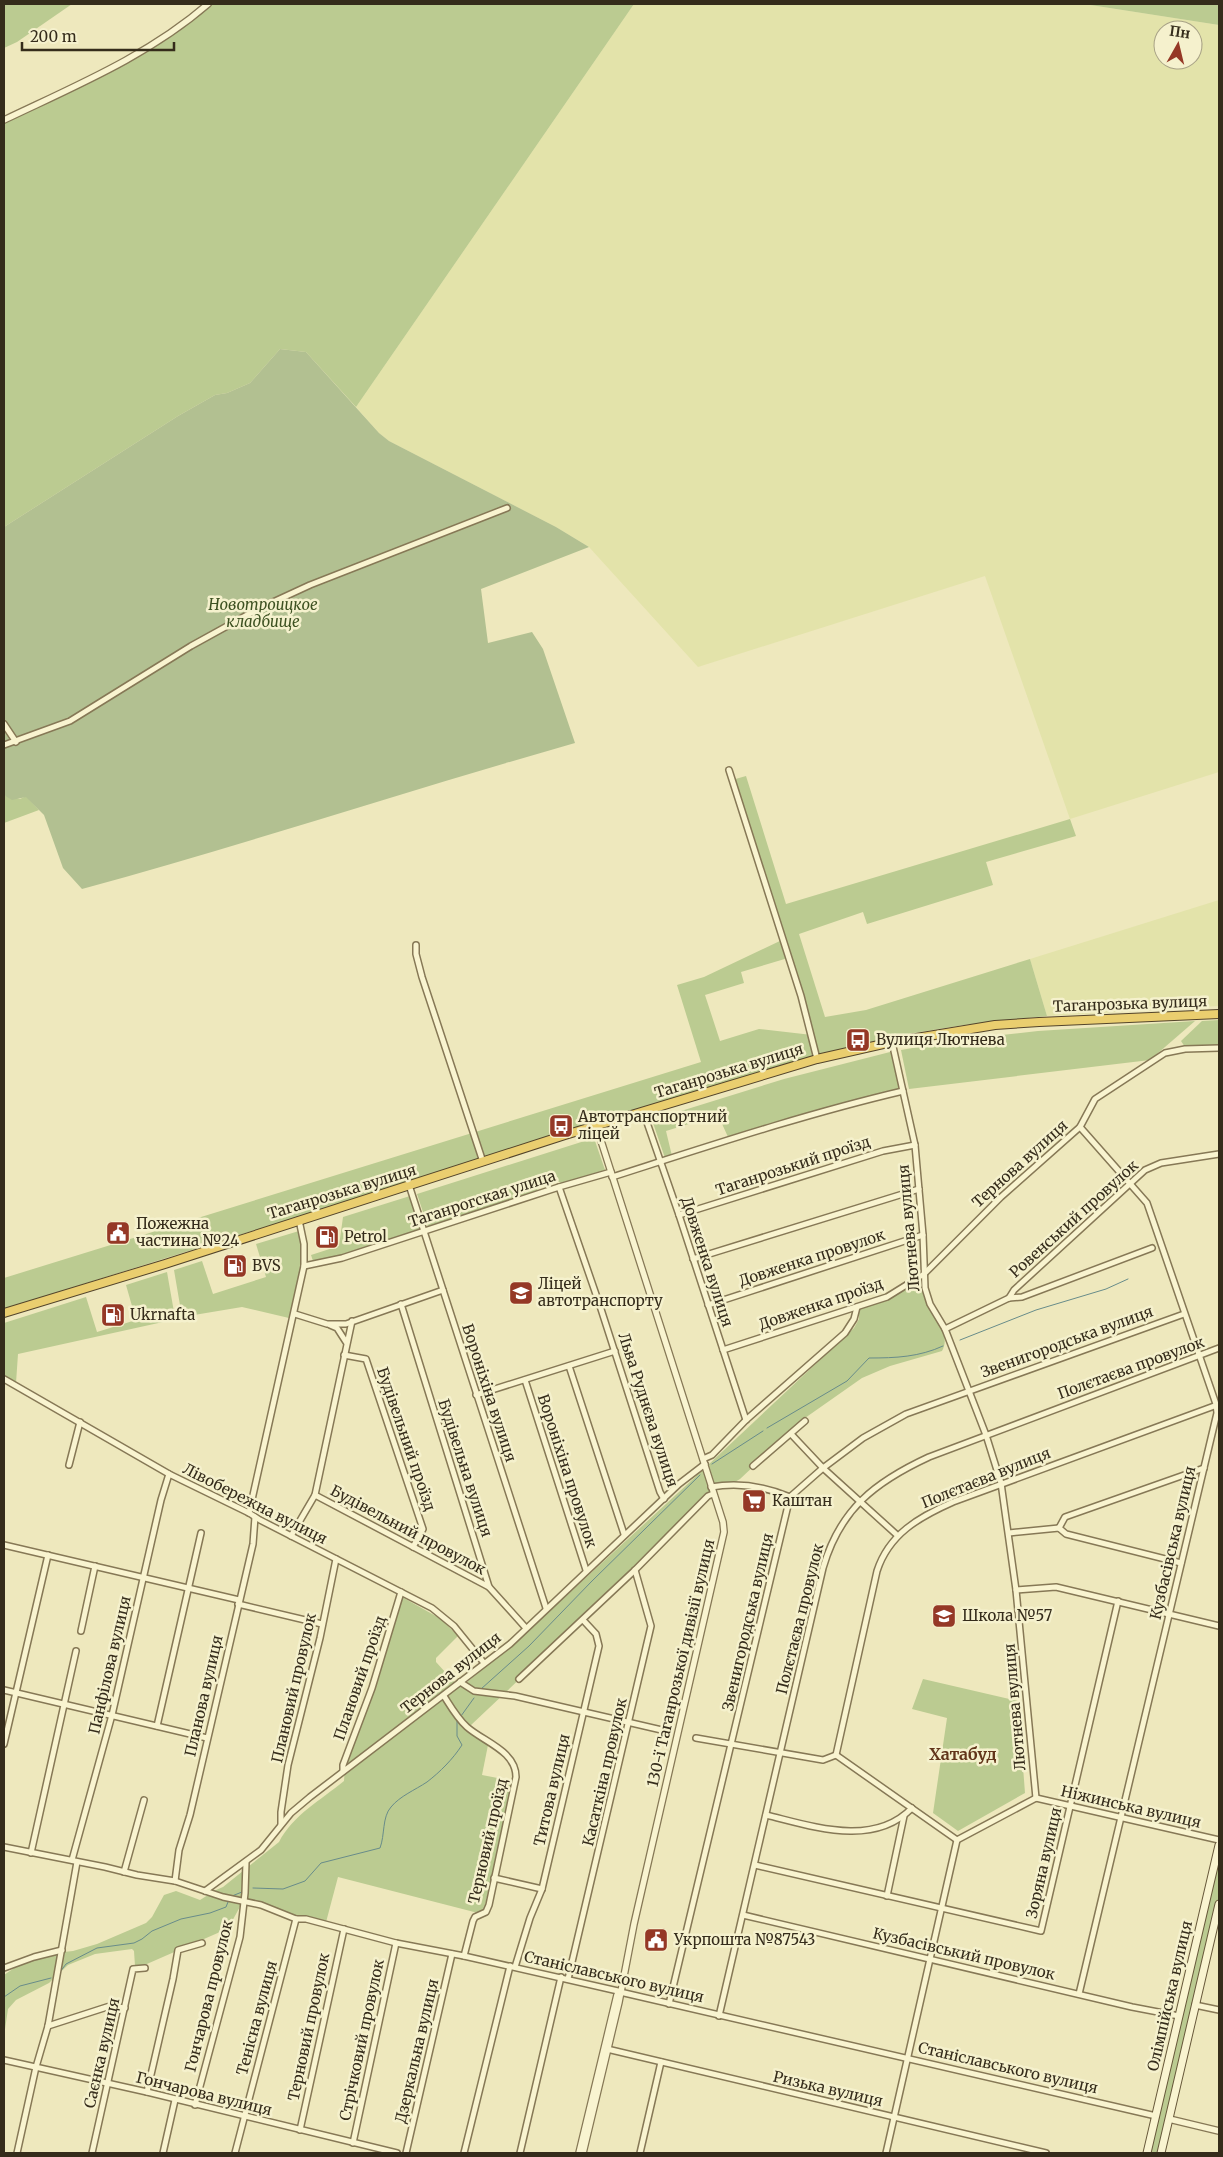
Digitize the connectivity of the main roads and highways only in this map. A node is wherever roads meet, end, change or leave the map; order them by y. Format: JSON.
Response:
{"nodes":[{"id":1,"x":1219,"y":1014,"type":"edge"},
{"id":2,"x":4,"y":1313,"type":"edge"},
{"id":3,"x":1219,"y":1845,"type":"edge"},
{"id":4,"x":1219,"y":1904,"type":"edge"},
{"id":5,"x":1156,"y":2116,"type":"junction"},
{"id":6,"x":1169,"y":2119,"type":"junction"},
{"id":7,"x":1147,"y":2153,"type":"edge"},
{"id":8,"x":1161,"y":2153,"type":"edge"}],
"edges":[{"from":1,"to":2,"type":"highway","name":"Таганрозька вулиця"},
{"from":3,"to":5,"type":"main road","name":"Олімпійська вулиця"},
{"from":4,"to":6,"type":"main road","name":"Олімпійська вулиця"},
{"from":5,"to":6,"type":"main road","name":"Станіславського вулиця"},
{"from":5,"to":7,"type":"main road","name":"Олімпійська вулиця"},
{"from":6,"to":8,"type":"main road","name":"Олімпійська вулиця"}]}
